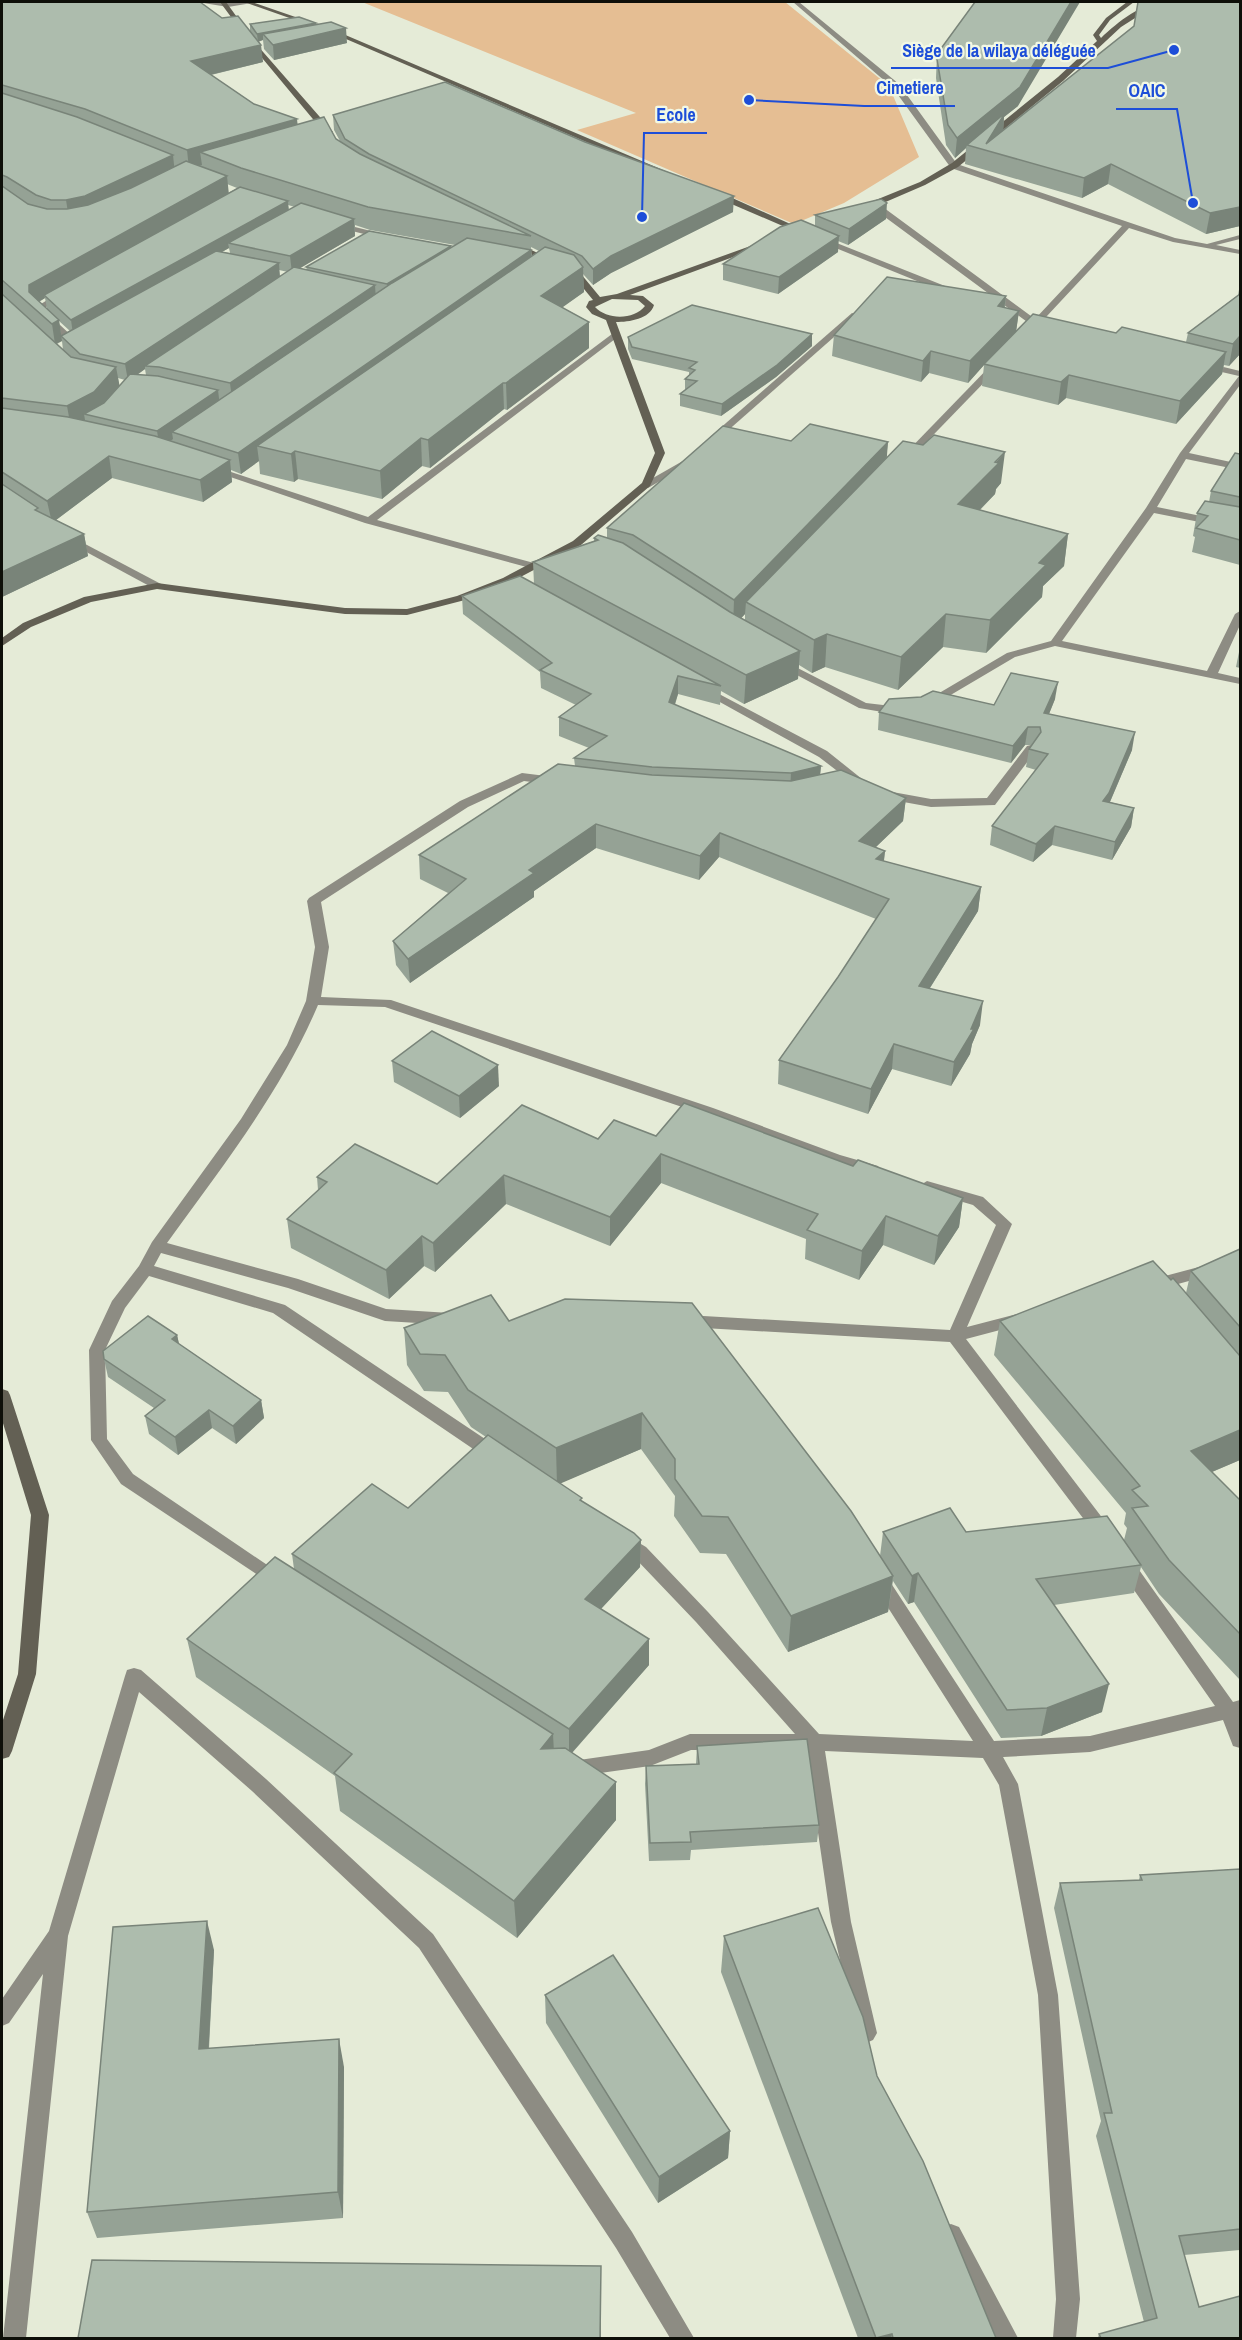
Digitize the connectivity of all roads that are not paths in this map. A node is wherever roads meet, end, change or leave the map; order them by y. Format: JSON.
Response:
{"nodes":[{"id":1,"x":200,"y":2,"type":"edge"},
{"id":2,"x":248,"y":2,"type":"edge"},
{"id":3,"x":796,"y":2,"type":"edge"},
{"id":4,"x":1131,"y":2,"type":"edge"},
{"id":5,"x":1167,"y":2,"type":"edge"},
{"id":6,"x":225,"y":3,"type":"edge"},
{"id":7,"x":334,"y":32,"type":"junction"},
{"id":8,"x":311,"y":36,"type":"edge"},
{"id":9,"x":1099,"y":40,"type":"junction"},
{"id":10,"x":266,"y":44,"type":"edge"},
{"id":11,"x":255,"y":45,"type":"junction"},
{"id":12,"x":318,"y":136,"type":"edge"},
{"id":13,"x":331,"y":137,"type":"joint"},
{"id":14,"x":954,"y":166,"type":"junction"},
{"id":15,"x":671,"y":175,"type":"edge"},
{"id":16,"x":704,"y":189,"type":"edge"},
{"id":17,"x":873,"y":204,"type":"junction"},
{"id":18,"x":853,"y":212,"type":"edge"},
{"id":19,"x":323,"y":221,"type":"edge"},
{"id":20,"x":1128,"y":224,"type":"junction"},
{"id":21,"x":812,"y":227,"type":"edge"},
{"id":22,"x":802,"y":231,"type":"junction"},
{"id":23,"x":368,"y":234,"type":"junction"},
{"id":24,"x":792,"y":234,"type":"edge"},
{"id":25,"x":1240,"y":237,"type":"edge"},
{"id":26,"x":389,"y":238,"type":"edge"},
{"id":27,"x":358,"y":240,"type":"edge"},
{"id":28,"x":504,"y":240,"type":"edge"},
{"id":29,"x":772,"y":241,"type":"edge"},
{"id":30,"x":1204,"y":246,"type":"junction"},
{"id":31,"x":1240,"y":252,"type":"edge"},
{"id":32,"x":532,"y":265,"type":"edge"},
{"id":33,"x":704,"y":265,"type":"junction"},
{"id":34,"x":902,"y":274,"type":"junction"},
{"id":35,"x":578,"y":276,"type":"junction"},
{"id":36,"x":893,"y":281,"type":"edge"},
{"id":37,"x":665,"y":289,"type":"dead end"},
{"id":38,"x":67,"y":292,"type":"edge"},
{"id":39,"x":958,"y":294,"type":"edge"},
{"id":40,"x":621,"y":295,"type":"junction"},
{"id":41,"x":656,"y":295,"type":"dead end"},
{"id":42,"x":597,"y":299,"type":"junction"},
{"id":43,"x":646,"y":301,"type":"junction"},
{"id":44,"x":867,"y":305,"type":"edge"},
{"id":45,"x":1002,"y":311,"type":"edge"},
{"id":46,"x":610,"y":318,"type":"junction"},
{"id":47,"x":1035,"y":323,"type":"junction"},
{"id":48,"x":1047,"y":326,"type":"edge"},
{"id":49,"x":82,"y":336,"type":"edge"},
{"id":50,"x":615,"y":336,"type":"junction"},
{"id":51,"x":1019,"y":340,"type":"edge"},
{"id":52,"x":72,"y":341,"type":"junction"},
{"id":53,"x":62,"y":347,"type":"edge"},
{"id":54,"x":1003,"y":357,"type":"edge"},
{"id":55,"x":1195,"y":363,"type":"edge"},
{"id":56,"x":1240,"y":374,"type":"edge"},
{"id":57,"x":1240,"y":379,"type":"edge"},
{"id":58,"x":706,"y":445,"type":"edge"},
{"id":59,"x":698,"y":453,"type":"edge"},
{"id":60,"x":1183,"y":455,"type":"junction"},
{"id":61,"x":203,"y":466,"type":"edge"},
{"id":62,"x":897,"y":467,"type":"edge"},
{"id":63,"x":1240,"y":467,"type":"edge"},
{"id":64,"x":644,"y":486,"type":"junction"},
{"id":65,"x":1151,"y":509,"type":"junction"},
{"id":66,"x":369,"y":521,"type":"junction"},
{"id":67,"x":1240,"y":528,"type":"edge"},
{"id":68,"x":63,"y":536,"type":"edge"},
{"id":69,"x":568,"y":560,"type":"edge"},
{"id":70,"x":534,"y":566,"type":"junction"},
{"id":71,"x":507,"y":580,"type":"junction"},
{"id":72,"x":157,"y":586,"type":"junction"},
{"id":73,"x":528,"y":591,"type":"edge"},
{"id":74,"x":1240,"y":614,"type":"edge"},
{"id":75,"x":2,"y":643,"type":"edge"},
{"id":76,"x":1054,"y":643,"type":"junction"},
{"id":77,"x":774,"y":659,"type":"edge"},
{"id":78,"x":1211,"y":675,"type":"junction"},
{"id":79,"x":1240,"y":681,"type":"edge"},
{"id":80,"x":690,"y":682,"type":"edge"},
{"id":81,"x":1031,"y":749,"type":"edge"},
{"id":82,"x":569,"y":782,"type":"edge"},
{"id":83,"x":861,"y":783,"type":"junction"},
{"id":84,"x":840,"y":787,"type":"edge"},
{"id":85,"x":313,"y":1001,"type":"junction"},
{"id":86,"x":890,"y":1175,"type":"edge"},
{"id":87,"x":912,"y":1182,"type":"edge"},
{"id":88,"x":157,"y":1246,"type":"junction"},
{"id":89,"x":1240,"y":1262,"type":"edge"},
{"id":90,"x":145,"y":1269,"type":"junction"},
{"id":91,"x":1167,"y":1302,"type":"edge"},
{"id":92,"x":1036,"y":1315,"type":"edge"},
{"id":93,"x":468,"y":1320,"type":"edge"},
{"id":94,"x":691,"y":1321,"type":"junction"},
{"id":95,"x":668,"y":1322,"type":"edge"},
{"id":96,"x":955,"y":1336,"type":"junction"},
{"id":97,"x":705,"y":1340,"type":"edge"},
{"id":98,"x":2,"y":1395,"type":"edge"},
{"id":99,"x":512,"y":1466,"type":"edge"},
{"id":100,"x":611,"y":1532,"type":"edge"},
{"id":101,"x":867,"y":1561,"type":"edge"},
{"id":102,"x":292,"y":1591,"type":"edge"},
{"id":103,"x":1235,"y":1710,"type":"edge"},
{"id":104,"x":1240,"y":1740,"type":"edge"},
{"id":105,"x":814,"y":1742,"type":"junction"},
{"id":106,"x":989,"y":1750,"type":"junction"},
{"id":107,"x":2,"y":1751,"type":"edge"},
{"id":108,"x":560,"y":1763,"type":"edge"},
{"id":109,"x":58,"y":1936,"type":"junction"},
{"id":110,"x":2,"y":2016,"type":"edge"},
{"id":111,"x":871,"y":2055,"type":"edge"},
{"id":112,"x":940,"y":2214,"type":"edge"},
{"id":113,"x":14,"y":2338,"type":"edge"},
{"id":114,"x":683,"y":2338,"type":"edge"},
{"id":115,"x":1007,"y":2338,"type":"edge"},
{"id":116,"x":1065,"y":2338,"type":"edge"}],
"edges":[{"from":1,"to":6,"type":"street"},
{"from":2,"to":6,"type":"street"},
{"from":2,"to":7,"type":"main road"},
{"from":3,"to":14,"type":"street"},
{"from":4,"to":9,"type":"main road"},
{"from":5,"to":9,"type":"main road"},
{"from":6,"to":11,"type":"main road"},
{"from":7,"to":8,"type":"main road"},
{"from":7,"to":15,"type":"main road"},
{"from":9,"to":14,"type":"main road"},
{"from":10,"to":11,"type":"main road"},
{"from":11,"to":13,"type":"main road"},
{"from":12,"to":13,"type":"street"},
{"from":14,"to":17,"type":"main road"},
{"from":14,"to":20,"type":"street"},
{"from":16,"to":22,"type":"main road"},
{"from":17,"to":18,"type":"main road"},
{"from":17,"to":47,"type":"street"},
{"from":19,"to":23,"type":"street"},
{"from":20,"to":30,"type":"street"},
{"from":20,"to":47,"type":"street"},
{"from":21,"to":22,"type":"main road"},
{"from":22,"to":24,"type":"main road"},
{"from":22,"to":34,"type":"street"},
{"from":23,"to":26,"type":"street"},
{"from":23,"to":27,"type":"street"},
{"from":25,"to":30,"type":"street"},
{"from":28,"to":35,"type":"main road"},
{"from":29,"to":33,"type":"main road"},
{"from":30,"to":31,"type":"street"},
{"from":32,"to":35,"type":"street"},
{"from":33,"to":37,"type":"main road"},
{"from":33,"to":40,"type":"main road"},
{"from":34,"to":36,"type":"street"},
{"from":34,"to":39,"type":"street"},
{"from":35,"to":42,"type":"main road"},
{"from":38,"to":52,"type":"street"},
{"from":40,"to":42,"type":"main road"},
{"from":40,"to":43,"type":"main road"},
{"from":41,"to":43,"type":"main road"},
{"from":42,"to":46,"type":"main road"},
{"from":43,"to":46,"type":"main road"},
{"from":44,"to":58,"type":"street"},
{"from":45,"to":47,"type":"street"},
{"from":46,"to":50,"type":"main road"},
{"from":47,"to":48,"type":"street"},
{"from":47,"to":51,"type":"street"},
{"from":49,"to":52,"type":"street"},
{"from":50,"to":64,"type":"main road"},
{"from":50,"to":66,"type":"street"},
{"from":52,"to":53,"type":"street"},
{"from":54,"to":62,"type":"street"},
{"from":55,"to":56,"type":"street"},
{"from":57,"to":60,"type":"street"},
{"from":59,"to":64,"type":"street"},
{"from":60,"to":63,"type":"street"},
{"from":60,"to":65,"type":"street"},
{"from":61,"to":66,"type":"street"},
{"from":64,"to":70,"type":"main road"},
{"from":65,"to":67,"type":"street"},
{"from":65,"to":76,"type":"street"},
{"from":66,"to":70,"type":"street"},
{"from":68,"to":72,"type":"street"},
{"from":69,"to":70,"type":"street"},
{"from":70,"to":71,"type":"main road"},
{"from":71,"to":72,"type":"main road"},
{"from":71,"to":73,"type":"street"},
{"from":72,"to":75,"type":"main road"},
{"from":74,"to":78,"type":"street"},
{"from":76,"to":77,"type":"street"},
{"from":76,"to":78,"type":"street"},
{"from":78,"to":79,"type":"street"},
{"from":80,"to":83,"type":"street"},
{"from":81,"to":83,"type":"street"},
{"from":82,"to":85,"type":"street"},
{"from":83,"to":84,"type":"street"},
{"from":85,"to":86,"type":"street"},
{"from":85,"to":88,"type":"street"},
{"from":87,"to":96,"type":"street"},
{"from":88,"to":90,"type":"street"},
{"from":88,"to":93,"type":"street"},
{"from":89,"to":91,"type":"street"},
{"from":90,"to":99,"type":"street"},
{"from":90,"to":102,"type":"street"},
{"from":92,"to":96,"type":"street"},
{"from":94,"to":95,"type":"street"},
{"from":94,"to":96,"type":"street"},
{"from":94,"to":97,"type":"street"},
{"from":96,"to":103,"type":"street"},
{"from":98,"to":107,"type":"main road"},
{"from":100,"to":105,"type":"street"},
{"from":101,"to":106,"type":"street"},
{"from":103,"to":104,"type":"street"},
{"from":103,"to":106,"type":"street"},
{"from":105,"to":106,"type":"street"},
{"from":105,"to":108,"type":"street"},
{"from":105,"to":111,"type":"street"},
{"from":106,"to":116,"type":"street"},
{"from":109,"to":110,"type":"street"},
{"from":109,"to":113,"type":"street"},
{"from":109,"to":114,"type":"street"},
{"from":112,"to":115,"type":"street"}]}
